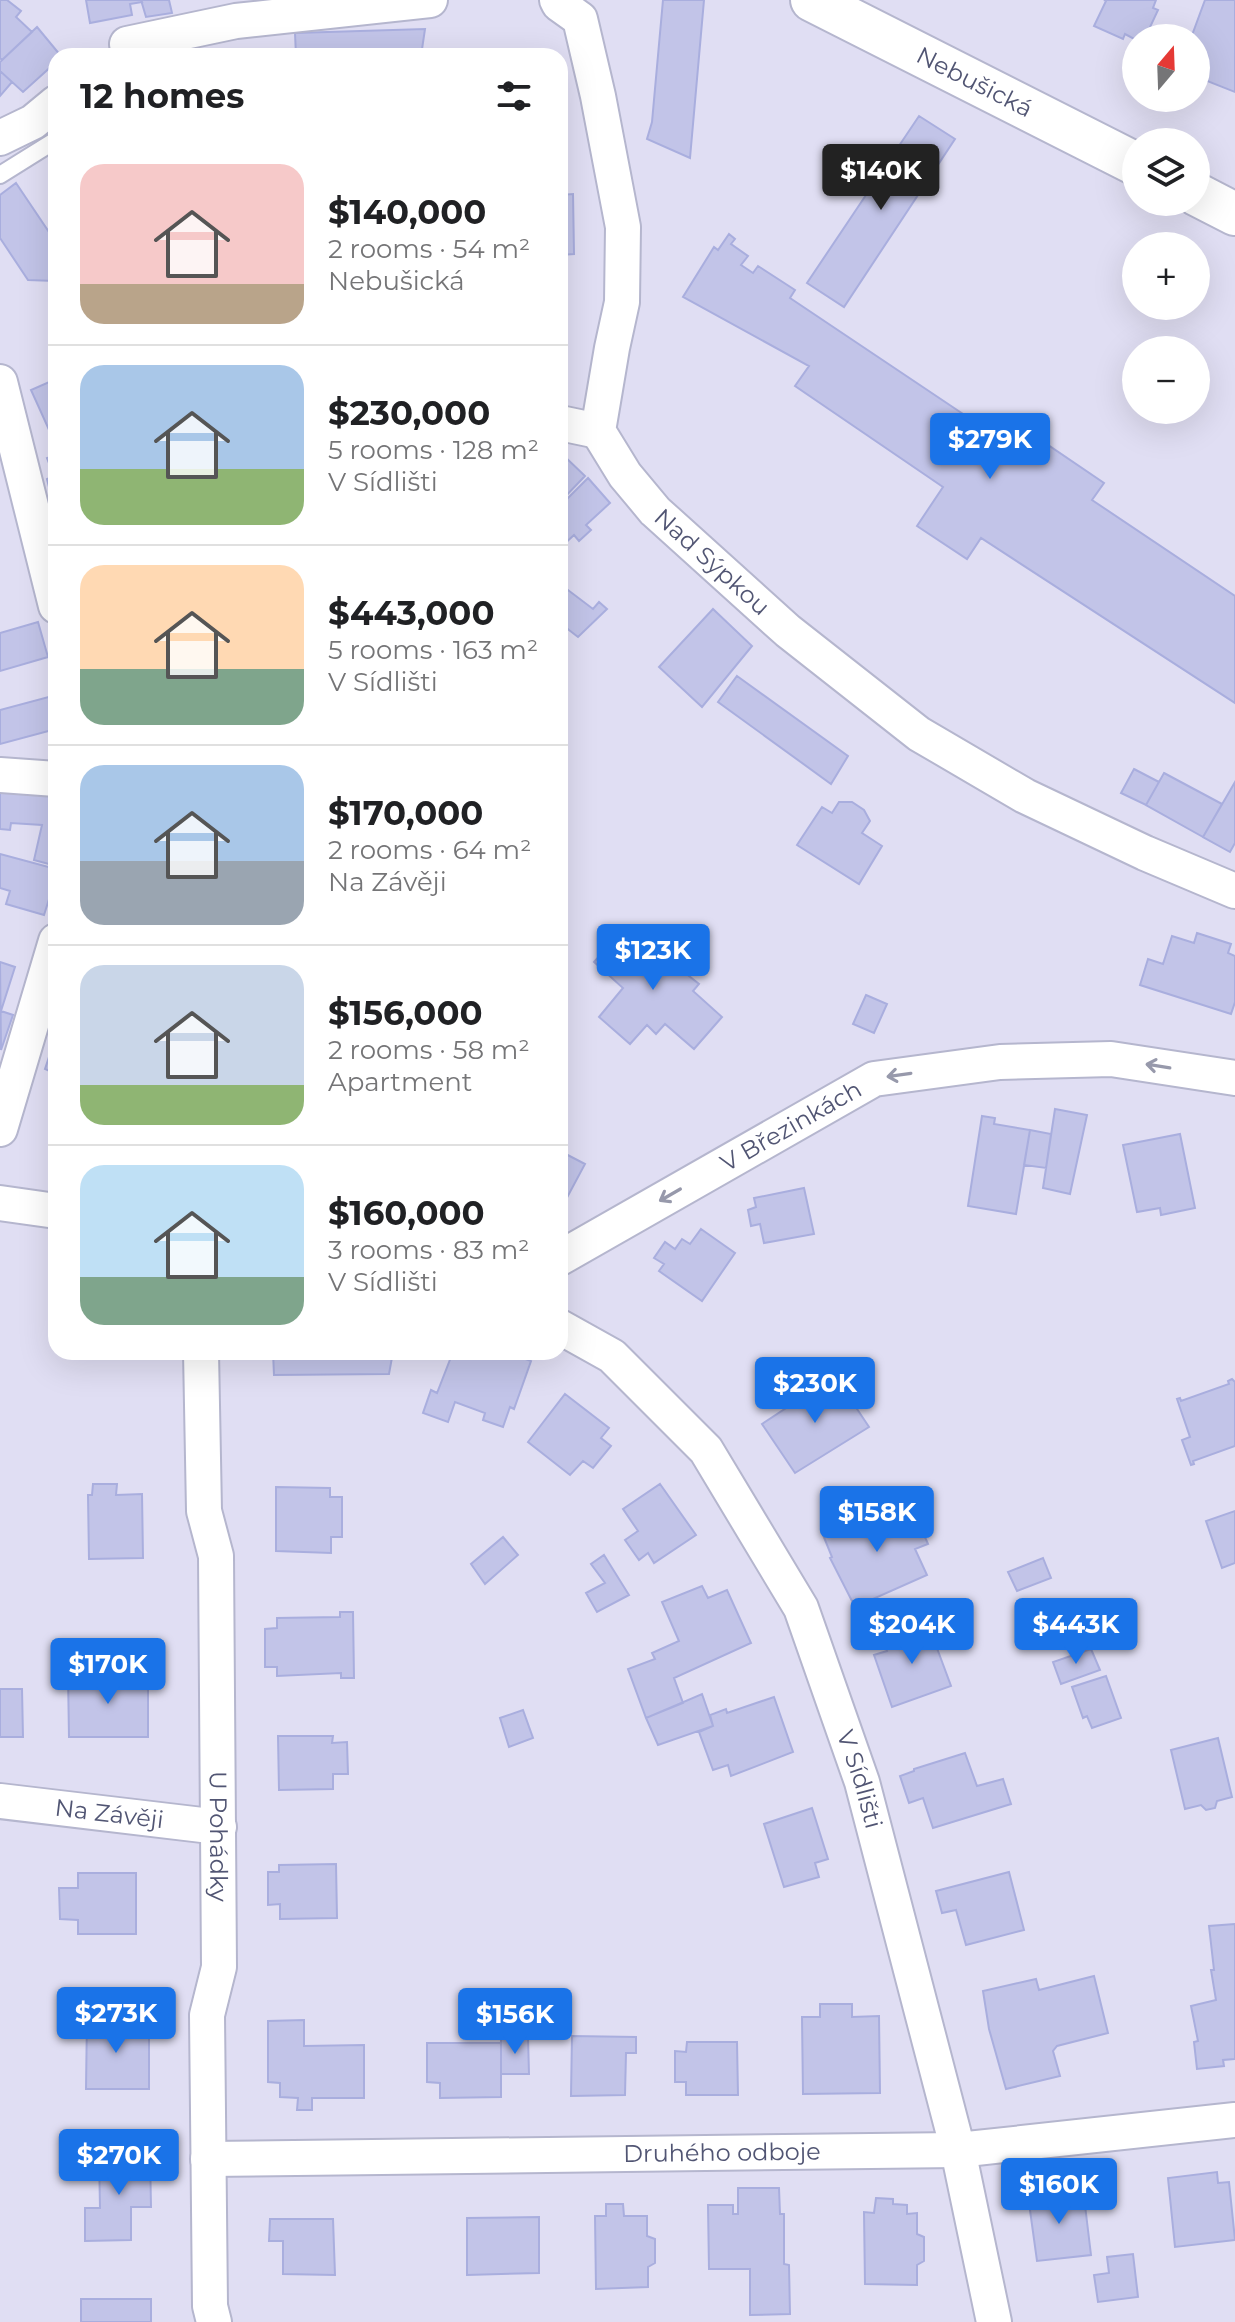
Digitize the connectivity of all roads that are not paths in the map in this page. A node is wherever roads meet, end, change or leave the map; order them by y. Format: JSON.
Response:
{"nodes":[{"id":1,"x":430,"y":0,"type":"edge"},
{"id":2,"x":557,"y":0,"type":"edge"},
{"id":3,"x":812,"y":0,"type":"edge"},
{"id":4,"x":128,"y":48,"type":"edge"},
{"id":5,"x":176,"y":48,"type":"edge"},
{"id":6,"x":205,"y":48,"type":"edge"},
{"id":7,"x":48,"y":110,"type":"edge"},
{"id":8,"x":0,"y":138,"type":"edge"},
{"id":9,"x":48,"y":145,"type":"edge"},
{"id":10,"x":1122,"y":157,"type":"edge"},
{"id":11,"x":0,"y":175,"type":"edge"},
{"id":12,"x":1210,"y":201,"type":"edge"},
{"id":13,"x":1235,"y":214,"type":"edge"},
{"id":14,"x":0,"y":382,"type":"edge"},
{"id":15,"x":568,"y":425,"type":"edge"},
{"id":16,"x":598,"y":431,"type":"junction"},
{"id":17,"x":48,"y":574,"type":"edge"},
{"id":18,"x":0,"y":775,"type":"edge"},
{"id":19,"x":48,"y":778,"type":"edge"},
{"id":20,"x":1235,"y":891,"type":"edge"},
{"id":21,"x":48,"y":968,"type":"edge"},
{"id":22,"x":1235,"y":1078,"type":"edge"},
{"id":23,"x":0,"y":1129,"type":"edge"},
{"id":24,"x":0,"y":1203,"type":"edge"},
{"id":25,"x":48,"y":1210,"type":"edge"},
{"id":26,"x":568,"y":1253,"type":"edge"},
{"id":27,"x":568,"y":1331,"type":"edge"},
{"id":28,"x":201,"y":1360,"type":"edge"},
{"id":29,"x":0,"y":1801,"type":"edge"},
{"id":30,"x":219,"y":1827,"type":"junction"},
{"id":31,"x":1235,"y":2120,"type":"edge"},
{"id":32,"x":958,"y":2150,"type":"junction"},
{"id":33,"x":208,"y":2159,"type":"junction"},
{"id":34,"x":214,"y":2322,"type":"edge"},
{"id":35,"x":994,"y":2322,"type":"edge"}],
"edges":[{"from":1,"to":4,"type":"street"},
{"from":2,"to":16,"type":"street"},
{"from":3,"to":10,"type":"street","name":"Nebušická"},
{"from":5,"to":6,"type":"street"},
{"from":7,"to":8,"type":"street"},
{"from":9,"to":11,"type":"lane"},
{"from":12,"to":13,"type":"street"},
{"from":14,"to":17,"type":"street"},
{"from":15,"to":16,"type":"street"},
{"from":16,"to":20,"type":"street","name":"Nad Sýpkou"},
{"from":18,"to":19,"type":"street"},
{"from":21,"to":23,"type":"street"},
{"from":22,"to":26,"type":"street","name":"V Březinkách","one_way":true},
{"from":24,"to":25,"type":"street"},
{"from":27,"to":32,"type":"street","name":"V Sídlišti"},
{"from":28,"to":30,"type":"street","name":"U Pohádky"},
{"from":29,"to":30,"type":"street","name":"Na Závěji"},
{"from":30,"to":33,"type":"street","name":"U Pohádky"},
{"from":31,"to":32,"type":"street","name":"Druhého odboje"},
{"from":32,"to":33,"type":"street","name":"Druhého odboje"},
{"from":32,"to":35,"type":"street","name":"V Sídlišti"},
{"from":33,"to":34,"type":"street","name":"U Pohádky"}]}
